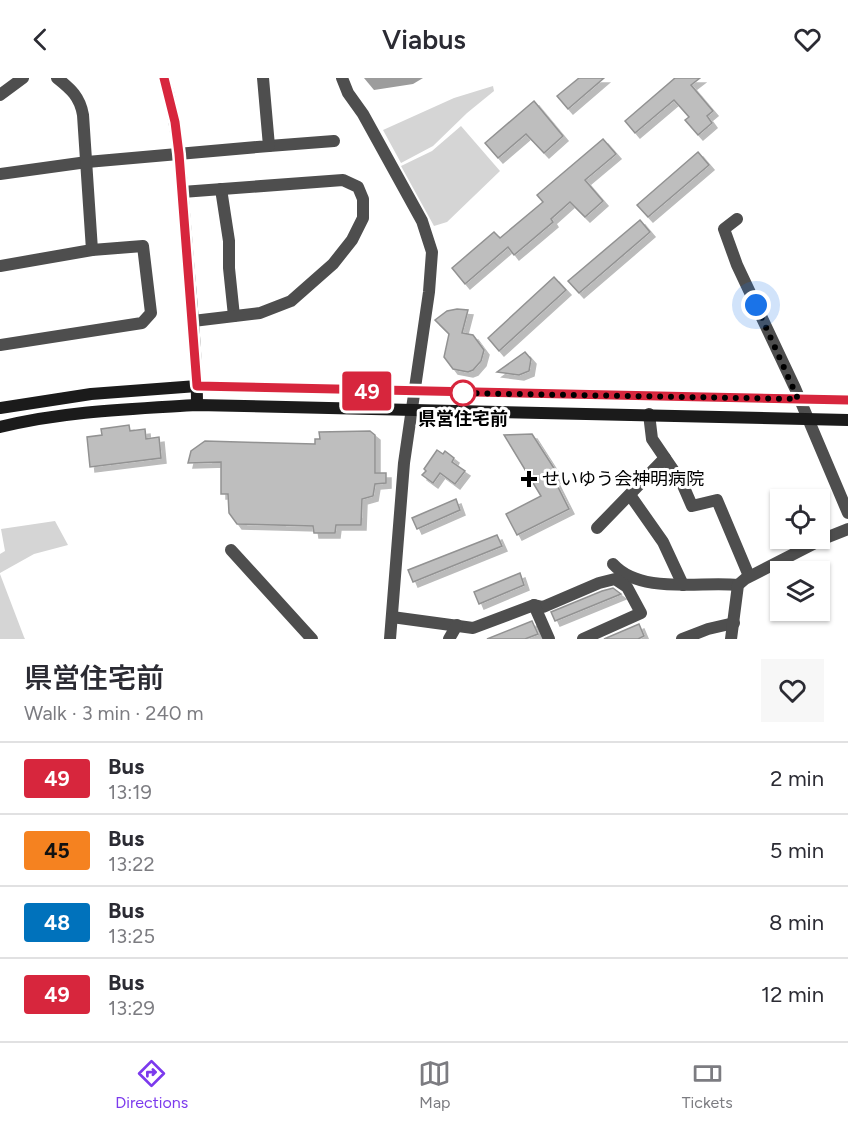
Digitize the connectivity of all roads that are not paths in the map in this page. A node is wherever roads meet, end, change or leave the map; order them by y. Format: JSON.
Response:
{"nodes":[{"id":1,"x":23,"y":78,"type":"edge"},
{"id":2,"x":57,"y":78,"type":"edge"},
{"id":3,"x":164,"y":78,"type":"edge"},
{"id":4,"x":263,"y":78,"type":"edge"},
{"id":5,"x":342,"y":78,"type":"edge"},
{"id":6,"x":0,"y":95,"type":"edge"},
{"id":7,"x":334,"y":141,"type":"dead end"},
{"id":8,"x":269,"y":146,"type":"junction"},
{"id":9,"x":179,"y":154,"type":"junction"},
{"id":10,"x":87,"y":162,"type":"junction"},
{"id":11,"x":0,"y":174,"type":"edge"},
{"id":12,"x":221,"y":189,"type":"junction"},
{"id":13,"x":182,"y":192,"type":"junction"},
{"id":14,"x":737,"y":219,"type":"dead end"},
{"id":15,"x":92,"y":250,"type":"junction"},
{"id":16,"x":0,"y":266,"type":"edge"},
{"id":17,"x":234,"y":316,"type":"junction"},
{"id":18,"x":193,"y":321,"type":"junction"},
{"id":19,"x":0,"y":345,"type":"edge"},
{"id":20,"x":197,"y":386,"type":"junction"},
{"id":21,"x":414,"y":392,"type":"junction"},
{"id":22,"x":798,"y":399,"type":"junction"},
{"id":23,"x":848,"y":400,"type":"edge"},
{"id":24,"x":197,"y":405,"type":"junction"},
{"id":25,"x":0,"y":408,"type":"edge"},
{"id":26,"x":411,"y":411,"type":"junction"},
{"id":27,"x":649,"y":414,"type":"junction"},
{"id":28,"x":807,"y":419,"type":"junction"},
{"id":29,"x":848,"y":420,"type":"edge"},
{"id":30,"x":0,"y":428,"type":"edge"},
{"id":31,"x":665,"y":458,"type":"junction"},
{"id":32,"x":630,"y":495,"type":"junction"},
{"id":33,"x":848,"y":513,"type":"edge"},
{"id":34,"x":597,"y":528,"type":"dead end"},
{"id":35,"x":848,"y":529,"type":"edge"},
{"id":36,"x":231,"y":550,"type":"dead end"},
{"id":37,"x":613,"y":564,"type":"dead end"},
{"id":38,"x":749,"y":576,"type":"junction"},
{"id":39,"x":683,"y":585,"type":"junction"},
{"id":40,"x":738,"y":585,"type":"junction"},
{"id":41,"x":534,"y":605,"type":"junction"},
{"id":42,"x":392,"y":616,"type":"junction"},
{"id":43,"x":734,"y":623,"type":"junction"},
{"id":44,"x":457,"y":625,"type":"junction"},
{"id":45,"x":312,"y":639,"type":"edge"},
{"id":46,"x":390,"y":639,"type":"edge"},
{"id":47,"x":449,"y":639,"type":"edge"},
{"id":48,"x":549,"y":639,"type":"edge"},
{"id":49,"x":583,"y":639,"type":"edge"},
{"id":50,"x":682,"y":639,"type":"edge"},
{"id":51,"x":730,"y":639,"type":"edge"}],
"edges":[{"from":1,"to":6,"type":"street"},
{"from":2,"to":10,"type":"street"},
{"from":3,"to":9,"type":"street"},
{"from":4,"to":8,"type":"street"},
{"from":5,"to":21,"type":"street"},
{"from":7,"to":8,"type":"street"},
{"from":8,"to":9,"type":"street"},
{"from":9,"to":10,"type":"street"},
{"from":9,"to":13,"type":"street"},
{"from":10,"to":11,"type":"street"},
{"from":10,"to":15,"type":"street"},
{"from":12,"to":13,"type":"street"},
{"from":12,"to":17,"type":"street"},
{"from":12,"to":17,"type":"street"},
{"from":13,"to":18,"type":"street"},
{"from":14,"to":22,"type":"street"},
{"from":15,"to":16,"type":"street"},
{"from":15,"to":19,"type":"street"},
{"from":17,"to":18,"type":"street"},
{"from":18,"to":20,"type":"street"},
{"from":20,"to":21,"type":"street"},
{"from":20,"to":24,"type":"street"},
{"from":20,"to":25,"type":"street"},
{"from":21,"to":22,"type":"street"},
{"from":21,"to":26,"type":"street"},
{"from":22,"to":23,"type":"street"},
{"from":22,"to":28,"type":"street"},
{"from":24,"to":26,"type":"street"},
{"from":24,"to":30,"type":"street"},
{"from":26,"to":27,"type":"street"},
{"from":26,"to":42,"type":"street"},
{"from":27,"to":28,"type":"street"},
{"from":27,"to":31,"type":"street"},
{"from":28,"to":29,"type":"street"},
{"from":28,"to":33,"type":"street"},
{"from":31,"to":32,"type":"street"},
{"from":31,"to":38,"type":"street"},
{"from":32,"to":34,"type":"street"},
{"from":32,"to":39,"type":"street"},
{"from":35,"to":38,"type":"street"},
{"from":36,"to":45,"type":"street"},
{"from":37,"to":39,"type":"street"},
{"from":38,"to":40,"type":"street"},
{"from":39,"to":40,"type":"street"},
{"from":40,"to":43,"type":"street"},
{"from":41,"to":44,"type":"street"},
{"from":41,"to":48,"type":"street"},
{"from":41,"to":49,"type":"street"},
{"from":42,"to":44,"type":"street"},
{"from":42,"to":46,"type":"street"},
{"from":43,"to":50,"type":"street"},
{"from":43,"to":51,"type":"street"},
{"from":44,"to":47,"type":"street"}]}
